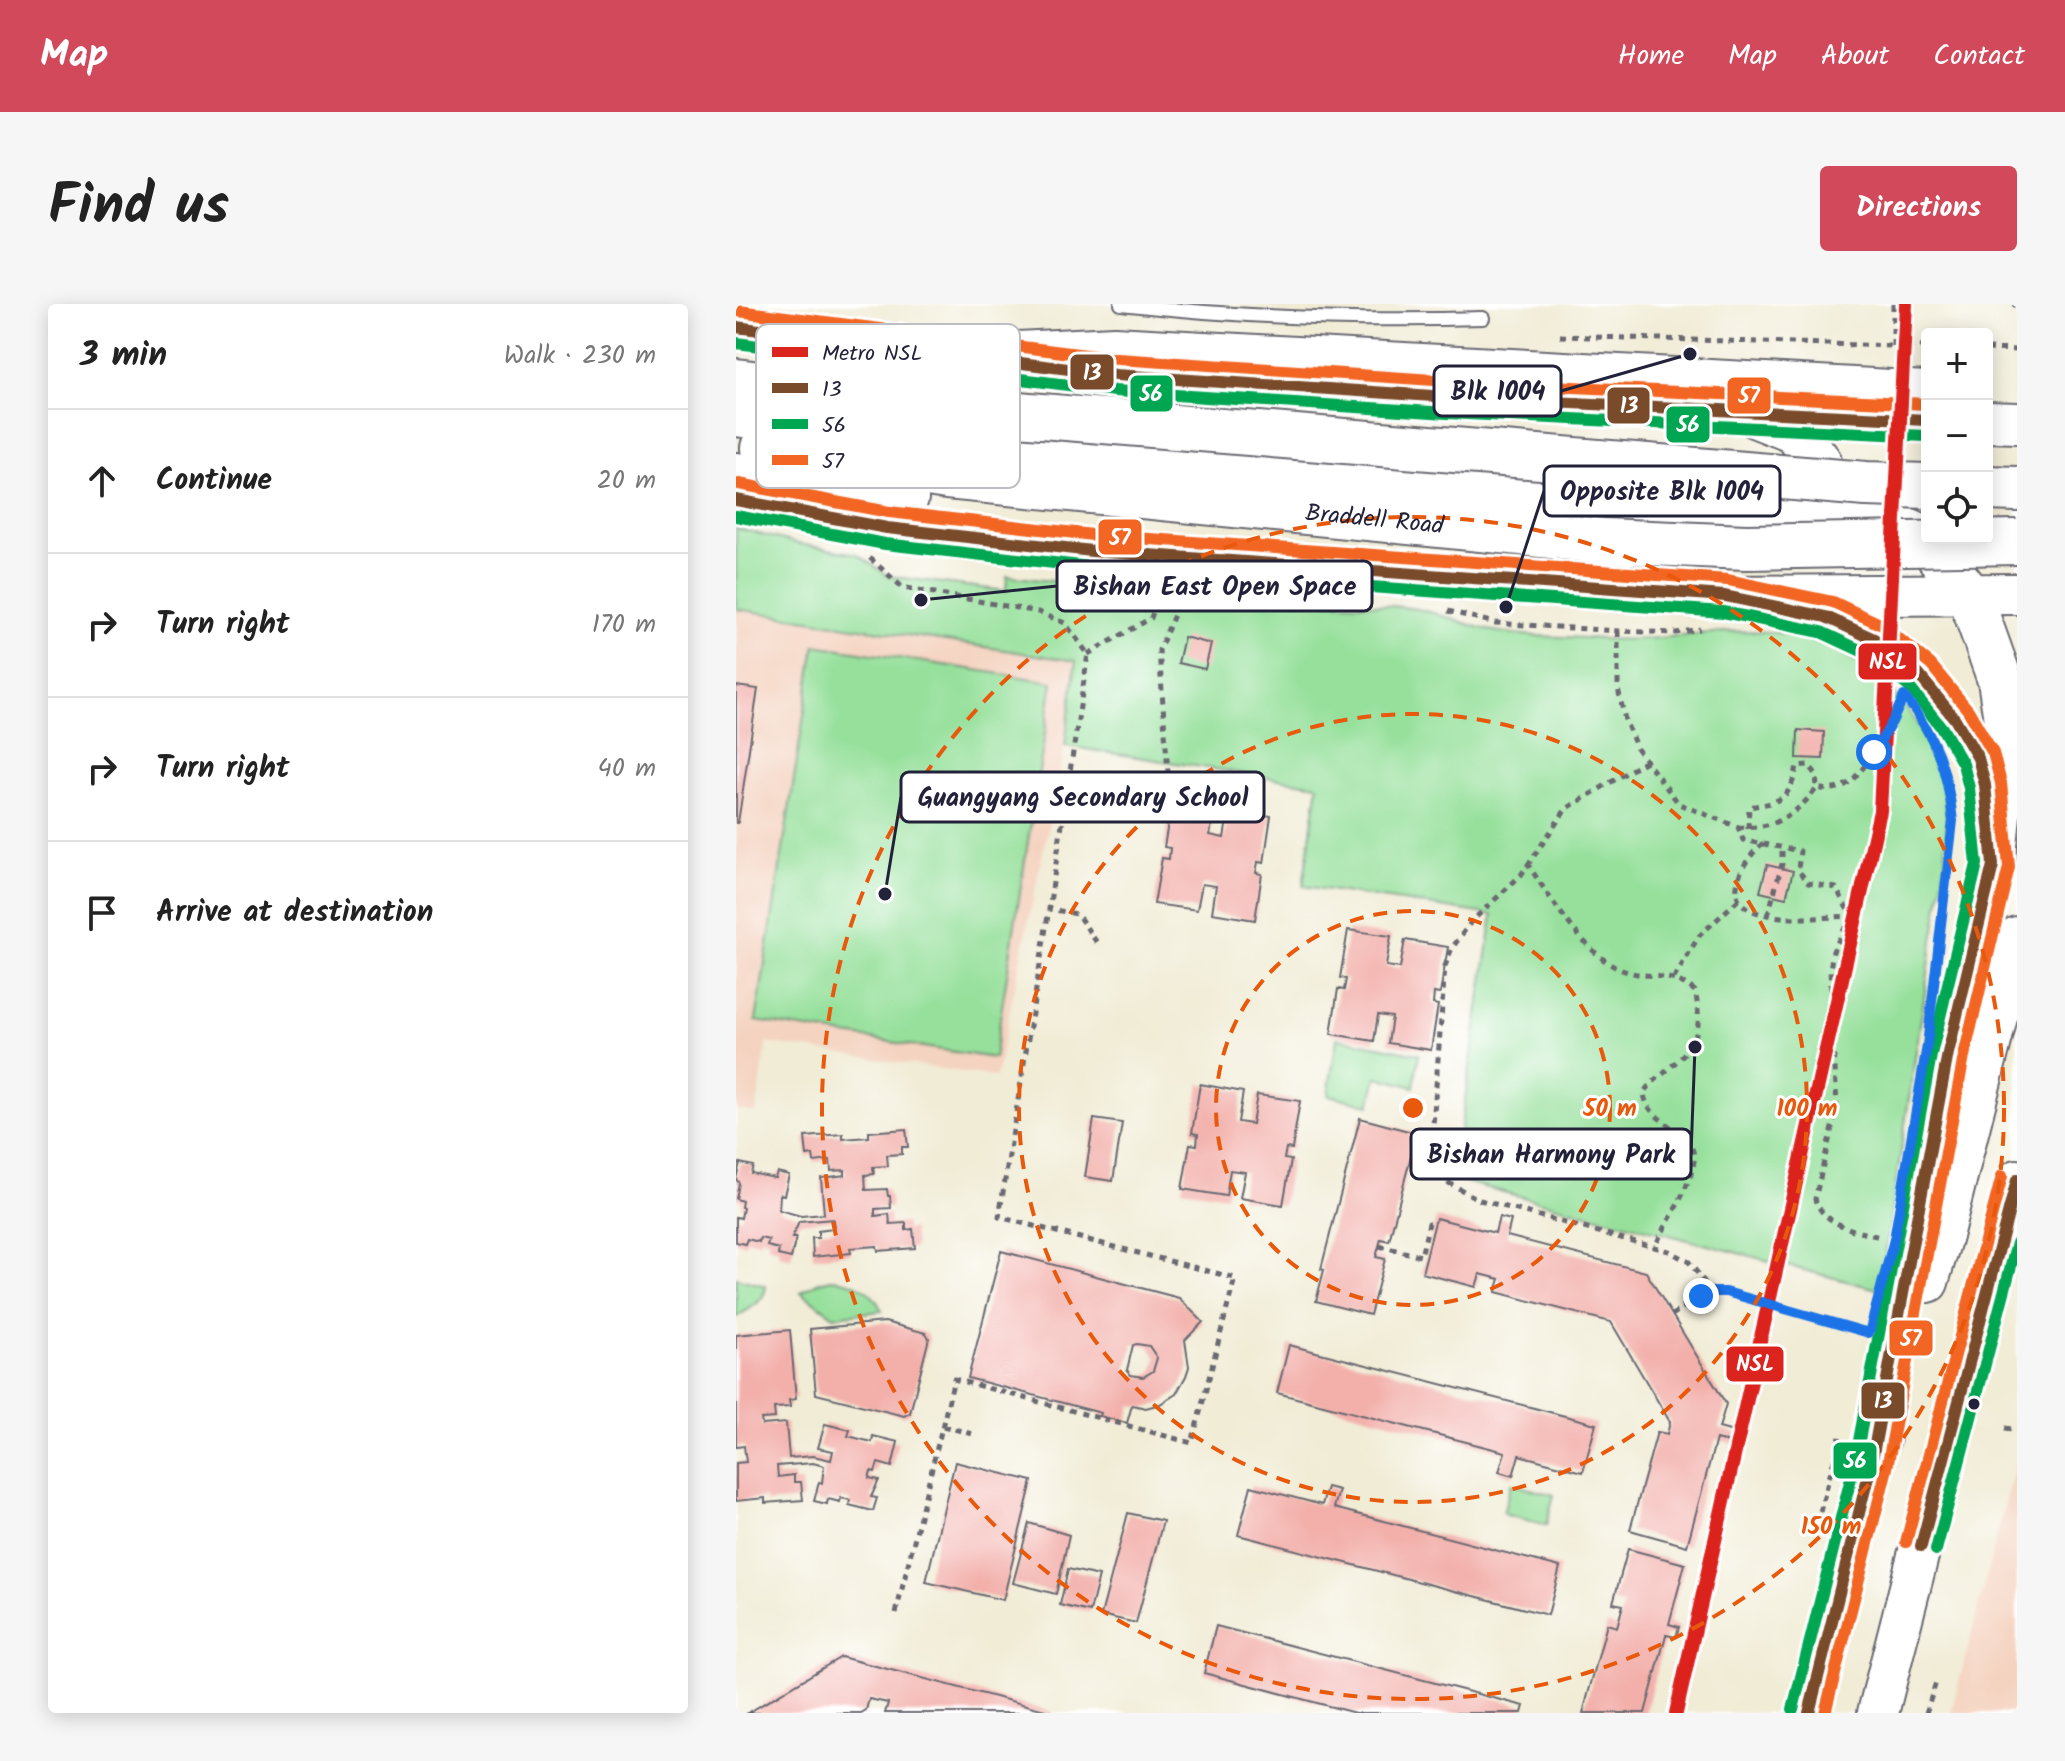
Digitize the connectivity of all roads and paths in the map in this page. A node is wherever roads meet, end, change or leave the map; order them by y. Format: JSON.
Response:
{"nodes":[{"id":1,"x":1121,"y":304,"type":"edge"},
{"id":2,"x":1893,"y":304,"type":"edge"},
{"id":3,"x":1483,"y":318,"type":"dead end"},
{"id":4,"x":736,"y":327,"type":"edge"},
{"id":5,"x":756,"y":330,"type":"edge"},
{"id":6,"x":1546,"y":336,"type":"dead end"},
{"id":7,"x":1893,"y":346,"type":"junction"},
{"id":8,"x":1921,"y":347,"type":"edge"},
{"id":9,"x":1993,"y":349,"type":"edge"},
{"id":10,"x":2017,"y":350,"type":"edge"},
{"id":11,"x":1020,"y":352,"type":"edge"},
{"id":12,"x":1020,"y":363,"type":"edge"},
{"id":13,"x":736,"y":381,"type":"edge"},
{"id":14,"x":756,"y":384,"type":"edge"},
{"id":15,"x":1921,"y":392,"type":"edge"},
{"id":16,"x":1993,"y":395,"type":"edge"},
{"id":17,"x":2017,"y":395,"type":"edge"},
{"id":18,"x":1744,"y":411,"type":"junction"},
{"id":19,"x":736,"y":414,"type":"edge"},
{"id":20,"x":1020,"y":414,"type":"edge"},
{"id":21,"x":756,"y":417,"type":"edge"},
{"id":22,"x":1921,"y":420,"type":"edge"},
{"id":23,"x":1993,"y":422,"type":"edge"},
{"id":24,"x":2017,"y":423,"type":"edge"},
{"id":25,"x":736,"y":444,"type":"edge"},
{"id":26,"x":756,"y":448,"type":"edge"},
{"id":27,"x":1020,"y":449,"type":"edge"},
{"id":28,"x":736,"y":475,"type":"edge"},
{"id":29,"x":756,"y":478,"type":"edge"},
{"id":30,"x":1921,"y":486,"type":"edge"},
{"id":31,"x":818,"y":488,"type":"edge"},
{"id":32,"x":937,"y":488,"type":"edge"},
{"id":33,"x":1993,"y":488,"type":"edge"},
{"id":34,"x":2017,"y":489,"type":"edge"},
{"id":35,"x":946,"y":490,"type":"junction"},
{"id":36,"x":736,"y":500,"type":"edge"},
{"id":37,"x":1803,"y":506,"type":"junction"},
{"id":38,"x":2017,"y":542,"type":"edge"},
{"id":39,"x":869,"y":558,"type":"dead end"},
{"id":40,"x":1185,"y":588,"type":"junction"},
{"id":41,"x":1200,"y":589,"type":"dead end"},
{"id":42,"x":2017,"y":594,"type":"edge"},
{"id":43,"x":1970,"y":596,"type":"junction"},
{"id":44,"x":1441,"y":609,"type":"dead end"},
{"id":45,"x":1715,"y":612,"type":"junction"},
{"id":46,"x":1618,"y":631,"type":"junction"},
{"id":47,"x":1088,"y":654,"type":"junction"},
{"id":48,"x":1914,"y":708,"type":"dead end"},
{"id":49,"x":1646,"y":761,"type":"junction"},
{"id":50,"x":1069,"y":776,"type":"junction"},
{"id":51,"x":1817,"y":788,"type":"junction"},
{"id":52,"x":1166,"y":789,"type":"junction"},
{"id":53,"x":1171,"y":804,"type":"dead end"},
{"id":54,"x":1952,"y":807,"type":"dead end"},
{"id":55,"x":1738,"y":827,"type":"junction"},
{"id":56,"x":1748,"y":828,"type":"junction"},
{"id":57,"x":1763,"y":842,"type":"junction"},
{"id":58,"x":1782,"y":847,"type":"junction"},
{"id":59,"x":1527,"y":863,"type":"junction"},
{"id":60,"x":1993,"y":865,"type":"junction"},
{"id":61,"x":1738,"y":900,"type":"junction"},
{"id":62,"x":1049,"y":909,"type":"junction"},
{"id":63,"x":1768,"y":915,"type":"junction"},
{"id":64,"x":1851,"y":916,"type":"junction"},
{"id":65,"x":2017,"y":937,"type":"edge"},
{"id":66,"x":1939,"y":941,"type":"dead end"},
{"id":67,"x":1100,"y":947,"type":"dead end"},
{"id":68,"x":1674,"y":978,"type":"junction"},
{"id":69,"x":2017,"y":1180,"type":"edge"},
{"id":70,"x":1435,"y":1224,"type":"dead end"},
{"id":71,"x":1894,"y":1239,"type":"dead end"},
{"id":72,"x":1379,"y":1246,"type":"dead end"},
{"id":73,"x":1654,"y":1248,"type":"junction"},
{"id":74,"x":1712,"y":1292,"type":"junction"},
{"id":75,"x":1672,"y":1315,"type":"dead end"},
{"id":76,"x":1869,"y":1333,"type":"dead end"},
{"id":77,"x":1844,"y":1423,"type":"dead end"},
{"id":78,"x":943,"y":1426,"type":"junction"},
{"id":79,"x":2005,"y":1428,"type":"dead end"},
{"id":80,"x":2017,"y":1430,"type":"edge"},
{"id":81,"x":976,"y":1435,"type":"dead end"},
{"id":82,"x":1871,"y":1465,"type":"junction"},
{"id":83,"x":1820,"y":1512,"type":"dead end"},
{"id":84,"x":896,"y":1613,"type":"dead end"},
{"id":85,"x":1937,"y":1679,"type":"dead end"},
{"id":86,"x":1809,"y":1713,"type":"edge"},
{"id":87,"x":1878,"y":1713,"type":"edge"},
{"id":88,"x":1926,"y":1713,"type":"edge"}],
"edges":[{"from":1,"to":3,"type":"lane"},
{"from":2,"to":7,"type":"path"},
{"from":4,"to":5,"type":"main road"},
{"from":6,"to":7,"type":"path"},
{"from":7,"to":8,"type":"path"},
{"from":9,"to":10,"type":"path"},
{"from":11,"to":15,"type":"main road"},
{"from":12,"to":18,"type":"main road"},
{"from":13,"to":14,"type":"highway","bridge":true},
{"from":16,"to":17,"type":"main road"},
{"from":18,"to":22,"type":"main road"},
{"from":18,"to":37,"type":"highway"},
{"from":19,"to":21,"type":"highway"},
{"from":20,"to":30,"type":"highway","bridge":true},
{"from":23,"to":24,"type":"main road"},
{"from":25,"to":26,"type":"highway"},
{"from":27,"to":37,"type":"highway"},
{"from":28,"to":29,"type":"highway"},
{"from":31,"to":35,"type":"highway"},
{"from":32,"to":35,"type":"highway"},
{"from":33,"to":34,"type":"highway"},
{"from":35,"to":38,"type":"highway","bridge":true},
{"from":36,"to":45,"type":"main road","name":"Braddell Road"},
{"from":37,"to":43,"type":"highway"},
{"from":39,"to":47,"type":"path"},
{"from":40,"to":41,"type":"path"},
{"from":40,"to":47,"type":"path"},
{"from":40,"to":52,"type":"path"},
{"from":42,"to":43,"type":"main road","name":"Braddell Road"},
{"from":43,"to":45,"type":"main road","name":"Braddell Road"},
{"from":43,"to":60,"type":"highway"},
{"from":44,"to":46,"type":"path"},
{"from":45,"to":46,"type":"path"},
{"from":45,"to":60,"type":"main road"},
{"from":46,"to":49,"type":"path"},
{"from":47,"to":50,"type":"path"},
{"from":48,"to":51,"type":"path"},
{"from":49,"to":55,"type":"path"},
{"from":49,"to":59,"type":"path"},
{"from":50,"to":52,"type":"path"},
{"from":50,"to":62,"type":"path"},
{"from":51,"to":56,"type":"path"},
{"from":51,"to":56,"type":"path"},
{"from":52,"to":53,"type":"path"},
{"from":54,"to":66,"type":"path"},
{"from":55,"to":56,"type":"path"},
{"from":55,"to":57,"type":"path"},
{"from":57,"to":58,"type":"path"},
{"from":57,"to":61,"type":"path"},
{"from":58,"to":63,"type":"path"},
{"from":58,"to":64,"type":"path"},
{"from":59,"to":68,"type":"path"},
{"from":59,"to":73,"type":"path"},
{"from":60,"to":82,"type":"main road"},
{"from":61,"to":63,"type":"path"},
{"from":61,"to":68,"type":"path"},
{"from":62,"to":67,"type":"path"},
{"from":62,"to":78,"type":"path"},
{"from":63,"to":64,"type":"path"},
{"from":64,"to":71,"type":"path"},
{"from":65,"to":82,"type":"main road"},
{"from":68,"to":73,"type":"path"},
{"from":69,"to":87,"type":"main road"},
{"from":70,"to":72,"type":"path"},
{"from":73,"to":74,"type":"path"},
{"from":74,"to":75,"type":"path"},
{"from":74,"to":76,"type":"path"},
{"from":77,"to":83,"type":"path"},
{"from":78,"to":81,"type":"path"},
{"from":78,"to":84,"type":"path"},
{"from":79,"to":80,"type":"path"},
{"from":82,"to":86,"type":"main road"},
{"from":85,"to":88,"type":"path"}]}
